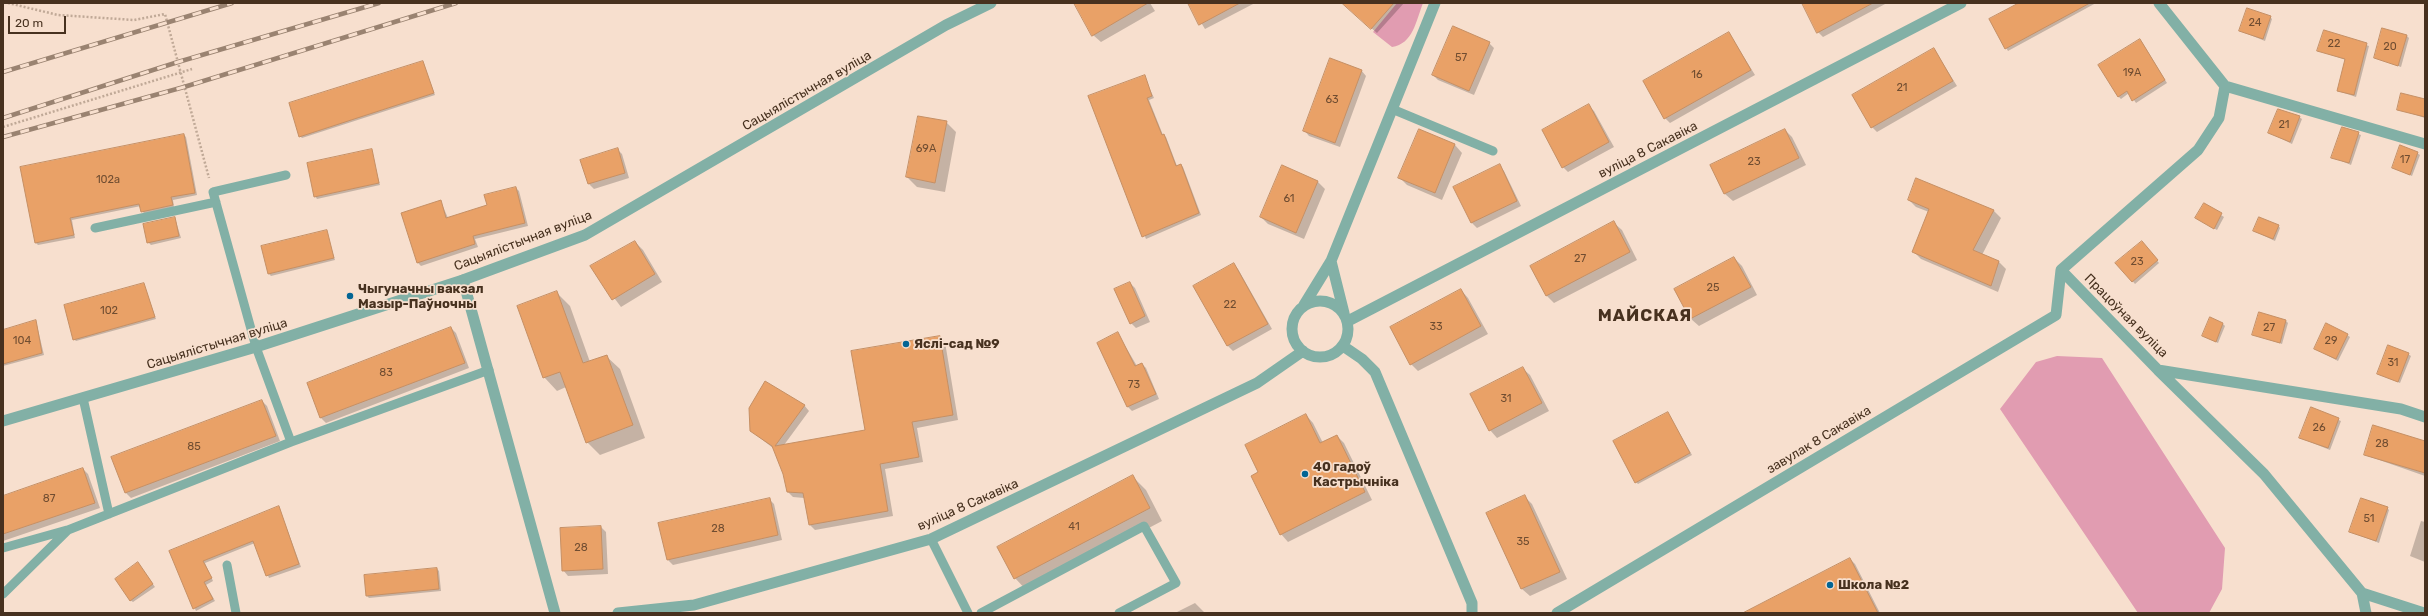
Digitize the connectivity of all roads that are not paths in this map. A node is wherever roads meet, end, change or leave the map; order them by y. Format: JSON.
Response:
{"nodes":[{"id":1,"x":991,"y":3,"type":"edge"},
{"id":2,"x":1434,"y":3,"type":"edge"},
{"id":3,"x":1961,"y":3,"type":"edge"},
{"id":4,"x":2159,"y":3,"type":"edge"},
{"id":5,"x":2225,"y":86,"type":"junction"},
{"id":6,"x":1392,"y":109,"type":"junction"},
{"id":7,"x":2425,"y":144,"type":"edge"},
{"id":8,"x":1493,"y":151,"type":"dead end"},
{"id":9,"x":286,"y":175,"type":"dead end"},
{"id":10,"x":216,"y":202,"type":"junction"},
{"id":11,"x":95,"y":228,"type":"dead end"},
{"id":12,"x":1332,"y":261,"type":"junction"},
{"id":13,"x":2061,"y":270,"type":"junction"},
{"id":14,"x":464,"y":280,"type":"junction"},
{"id":15,"x":1304,"y":305,"type":"junction"},
{"id":16,"x":1346,"y":317,"type":"junction"},
{"id":17,"x":1343,"y":346,"type":"junction"},
{"id":18,"x":256,"y":347,"type":"junction"},
{"id":19,"x":1303,"y":351,"type":"junction"},
{"id":20,"x":489,"y":370,"type":"junction"},
{"id":21,"x":2158,"y":370,"type":"junction"},
{"id":22,"x":83,"y":398,"type":"junction"},
{"id":23,"x":2425,"y":417,"type":"edge"},
{"id":24,"x":3,"y":421,"type":"edge"},
{"id":25,"x":291,"y":442,"type":"junction"},
{"id":26,"x":109,"y":514,"type":"junction"},
{"id":27,"x":68,"y":530,"type":"junction"},
{"id":28,"x":931,"y":539,"type":"junction"},
{"id":29,"x":3,"y":548,"type":"edge"},
{"id":30,"x":228,"y":565,"type":"dead end"},
{"id":31,"x":2362,"y":593,"type":"junction"},
{"id":32,"x":3,"y":594,"type":"edge"},
{"id":33,"x":1472,"y":608,"type":"edge"},
{"id":34,"x":695,"y":609,"type":"edge"},
{"id":35,"x":236,"y":613,"type":"edge"},
{"id":36,"x":555,"y":613,"type":"edge"},
{"id":37,"x":618,"y":613,"type":"edge"},
{"id":38,"x":968,"y":613,"type":"edge"},
{"id":39,"x":981,"y":613,"type":"edge"},
{"id":40,"x":1119,"y":613,"type":"edge"},
{"id":41,"x":1481,"y":613,"type":"edge"},
{"id":42,"x":1556,"y":613,"type":"edge"},
{"id":43,"x":2366,"y":613,"type":"edge"},
{"id":44,"x":2424,"y":613,"type":"edge"}],
"edges":[{"from":1,"to":14,"type":"street","name":"Сацыялістычная вуліца"},
{"from":2,"to":6,"type":"street"},
{"from":3,"to":16,"type":"street","name":"вуліца 8 Сакавіка"},
{"from":4,"to":5,"type":"street"},
{"from":5,"to":7,"type":"street"},
{"from":5,"to":13,"type":"street"},
{"from":6,"to":8,"type":"lane"},
{"from":6,"to":12,"type":"street"},
{"from":9,"to":10,"type":"lane"},
{"from":10,"to":11,"type":"lane"},
{"from":10,"to":18,"type":"lane"},
{"from":12,"to":15,"type":"street"},
{"from":12,"to":16,"type":"street"},
{"from":13,"to":21,"type":"street","name":"Працоўная вуліца"},
{"from":13,"to":42,"type":"street","name":"завулак 8 Сакавіка"},
{"from":14,"to":18,"type":"street","name":"Сацыялістычная вуліца"},
{"from":14,"to":20,"type":"street"},
{"from":15,"to":16,"type":"street"},
{"from":15,"to":19,"type":"street"},
{"from":16,"to":17,"type":"street"},
{"from":17,"to":19,"type":"street"},
{"from":17,"to":33,"type":"street"},
{"from":18,"to":22,"type":"street","name":"Сацыялістычная вуліца"},
{"from":18,"to":25,"type":"lane"},
{"from":19,"to":28,"type":"street","name":"вуліца 8 Сакавіка"},
{"from":20,"to":25,"type":"lane"},
{"from":20,"to":36,"type":"street"},
{"from":21,"to":23,"type":"street","name":"Працоўная вуліца"},
{"from":21,"to":31,"type":"street"},
{"from":22,"to":24,"type":"street","name":"Сацыялістычная вуліца"},
{"from":22,"to":26,"type":"lane"},
{"from":25,"to":26,"type":"lane"},
{"from":26,"to":27,"type":"lane"},
{"from":27,"to":29,"type":"lane"},
{"from":27,"to":32,"type":"lane"},
{"from":28,"to":34,"type":"street","name":"вуліца 8 Сакавіка"},
{"from":28,"to":38,"type":"lane"},
{"from":30,"to":35,"type":"lane"},
{"from":31,"to":43,"type":"street"},
{"from":31,"to":44,"type":"street"},
{"from":33,"to":41,"type":"street"},
{"from":34,"to":37,"type":"street","name":"вуліца 8 Сакавіка"},
{"from":39,"to":40,"type":"lane"}]}
